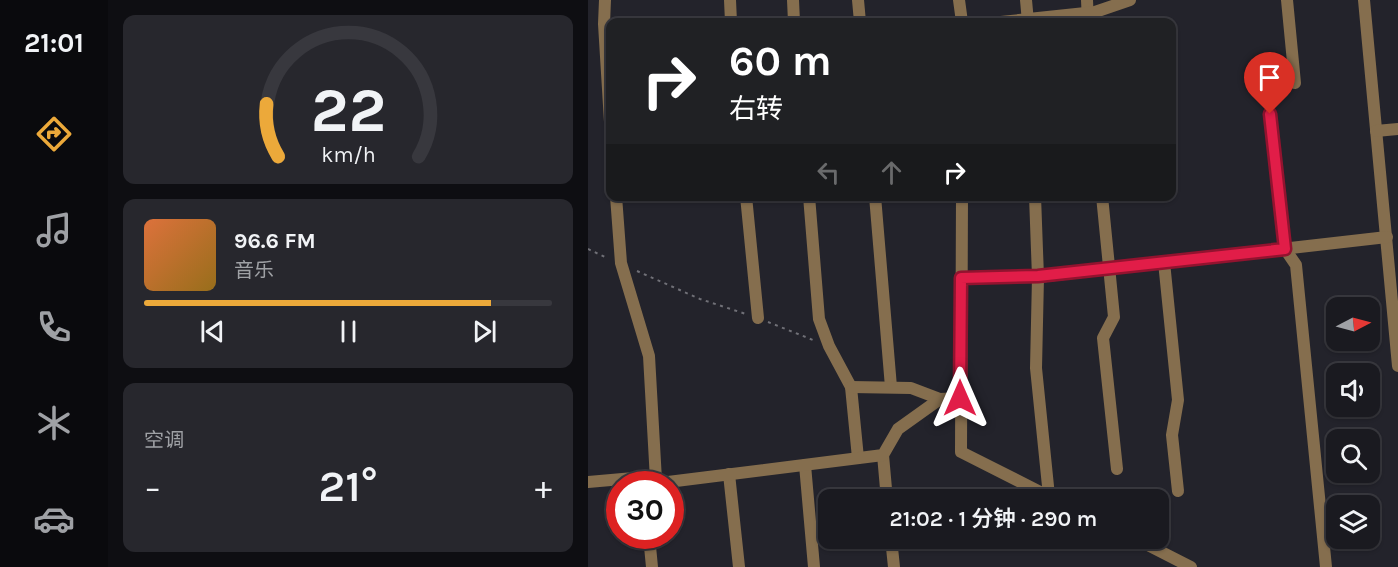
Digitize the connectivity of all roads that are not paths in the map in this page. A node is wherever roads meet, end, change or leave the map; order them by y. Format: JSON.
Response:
{"nodes":[{"id":1,"x":605,"y":0,"type":"edge"},
{"id":2,"x":730,"y":0,"type":"edge"},
{"id":3,"x":793,"y":0,"type":"edge"},
{"id":4,"x":858,"y":0,"type":"edge"},
{"id":5,"x":958,"y":0,"type":"edge"},
{"id":6,"x":1026,"y":0,"type":"edge"},
{"id":7,"x":1130,"y":0,"type":"edge"},
{"id":8,"x":1287,"y":0,"type":"edge"},
{"id":9,"x":1364,"y":0,"type":"edge"},
{"id":10,"x":1088,"y":12,"type":"edge"},
{"id":11,"x":731,"y":18,"type":"edge"},
{"id":12,"x":794,"y":18,"type":"edge"},
{"id":13,"x":860,"y":18,"type":"edge"},
{"id":14,"x":961,"y":18,"type":"edge"},
{"id":15,"x":1028,"y":18,"type":"edge"},
{"id":16,"x":1048,"y":18,"type":"edge"},
{"id":17,"x":606,"y":42,"type":"edge"},
{"id":18,"x":1294,"y":83,"type":"dead end"},
{"id":19,"x":1270,"y":114,"type":"dead end"},
{"id":20,"x":1398,"y":129,"type":"edge"},
{"id":21,"x":1376,"y":131,"type":"junction"},
{"id":22,"x":616,"y":201,"type":"edge"},
{"id":23,"x":746,"y":201,"type":"edge"},
{"id":24,"x":809,"y":201,"type":"edge"},
{"id":25,"x":875,"y":201,"type":"edge"},
{"id":26,"x":962,"y":201,"type":"edge"},
{"id":27,"x":1035,"y":201,"type":"edge"},
{"id":28,"x":1102,"y":201,"type":"edge"},
{"id":29,"x":1387,"y":237,"type":"junction"},
{"id":30,"x":1285,"y":249,"type":"junction"},
{"id":31,"x":1164,"y":262,"type":"junction"},
{"id":32,"x":1109,"y":268,"type":"junction"},
{"id":33,"x":1038,"y":276,"type":"junction"},
{"id":34,"x":961,"y":278,"type":"junction"},
{"id":35,"x":758,"y":318,"type":"road end"},
{"id":36,"x":1396,"y":322,"type":"edge"},
{"id":37,"x":1398,"y":366,"type":"edge"},
{"id":38,"x":851,"y":387,"type":"junction"},
{"id":39,"x":891,"y":387,"type":"junction"},
{"id":40,"x":960,"y":398,"type":"junction"},
{"id":41,"x":939,"y":399,"type":"junction"},
{"id":42,"x":883,"y":455,"type":"junction"},
{"id":43,"x":858,"y":458,"type":"junction"},
{"id":44,"x":805,"y":465,"type":"junction"},
{"id":45,"x":1117,"y":469,"type":"dead end"},
{"id":46,"x":656,"y":471,"type":"edge"},
{"id":47,"x":729,"y":474,"type":"junction"},
{"id":48,"x":684,"y":480,"type":"edge"},
{"id":49,"x":588,"y":482,"type":"edge"},
{"id":50,"x":606,"y":482,"type":"edge"},
{"id":51,"x":886,"y":489,"type":"edge"},
{"id":52,"x":1034,"y":489,"type":"edge"},
{"id":53,"x":1051,"y":489,"type":"edge"},
{"id":54,"x":1178,"y":491,"type":"dead end"},
{"id":55,"x":650,"y":549,"type":"edge"},
{"id":56,"x":892,"y":549,"type":"edge"},
{"id":57,"x":1156,"y":549,"type":"edge"},
{"id":58,"x":652,"y":567,"type":"edge"},
{"id":59,"x":738,"y":567,"type":"edge"},
{"id":60,"x":814,"y":567,"type":"edge"},
{"id":61,"x":894,"y":567,"type":"edge"},
{"id":62,"x":1191,"y":567,"type":"edge"},
{"id":63,"x":1326,"y":567,"type":"edge"}],
"edges":[{"from":1,"to":17,"type":"street"},
{"from":2,"to":11,"type":"street"},
{"from":3,"to":12,"type":"street"},
{"from":4,"to":13,"type":"street"},
{"from":5,"to":14,"type":"street"},
{"from":6,"to":15,"type":"street"},
{"from":7,"to":10,"type":"street"},
{"from":8,"to":18,"type":"street"},
{"from":9,"to":21,"type":"street"},
{"from":10,"to":16,"type":"street"},
{"from":19,"to":30,"type":"street"},
{"from":20,"to":21,"type":"street"},
{"from":21,"to":29,"type":"street"},
{"from":22,"to":46,"type":"street"},
{"from":23,"to":35,"type":"street"},
{"from":24,"to":38,"type":"street"},
{"from":25,"to":39,"type":"street"},
{"from":26,"to":34,"type":"street"},
{"from":27,"to":33,"type":"street"},
{"from":28,"to":32,"type":"street"},
{"from":29,"to":30,"type":"street"},
{"from":29,"to":36,"type":"street"},
{"from":30,"to":31,"type":"street"},
{"from":30,"to":63,"type":"street"},
{"from":31,"to":32,"type":"street"},
{"from":31,"to":54,"type":"street"},
{"from":32,"to":33,"type":"street"},
{"from":32,"to":45,"type":"street"},
{"from":33,"to":34,"type":"street"},
{"from":33,"to":53,"type":"street"},
{"from":34,"to":40,"type":"street"},
{"from":36,"to":37,"type":"street"},
{"from":38,"to":39,"type":"street"},
{"from":38,"to":43,"type":"street"},
{"from":39,"to":41,"type":"street"},
{"from":40,"to":41,"type":"street"},
{"from":40,"to":52,"type":"street"},
{"from":41,"to":42,"type":"street"},
{"from":42,"to":43,"type":"street"},
{"from":42,"to":51,"type":"street"},
{"from":43,"to":44,"type":"street"},
{"from":44,"to":47,"type":"street"},
{"from":44,"to":60,"type":"street"},
{"from":47,"to":48,"type":"street"},
{"from":47,"to":59,"type":"street"},
{"from":49,"to":50,"type":"street"},
{"from":55,"to":58,"type":"street"},
{"from":56,"to":61,"type":"street"},
{"from":57,"to":62,"type":"street"}]}
